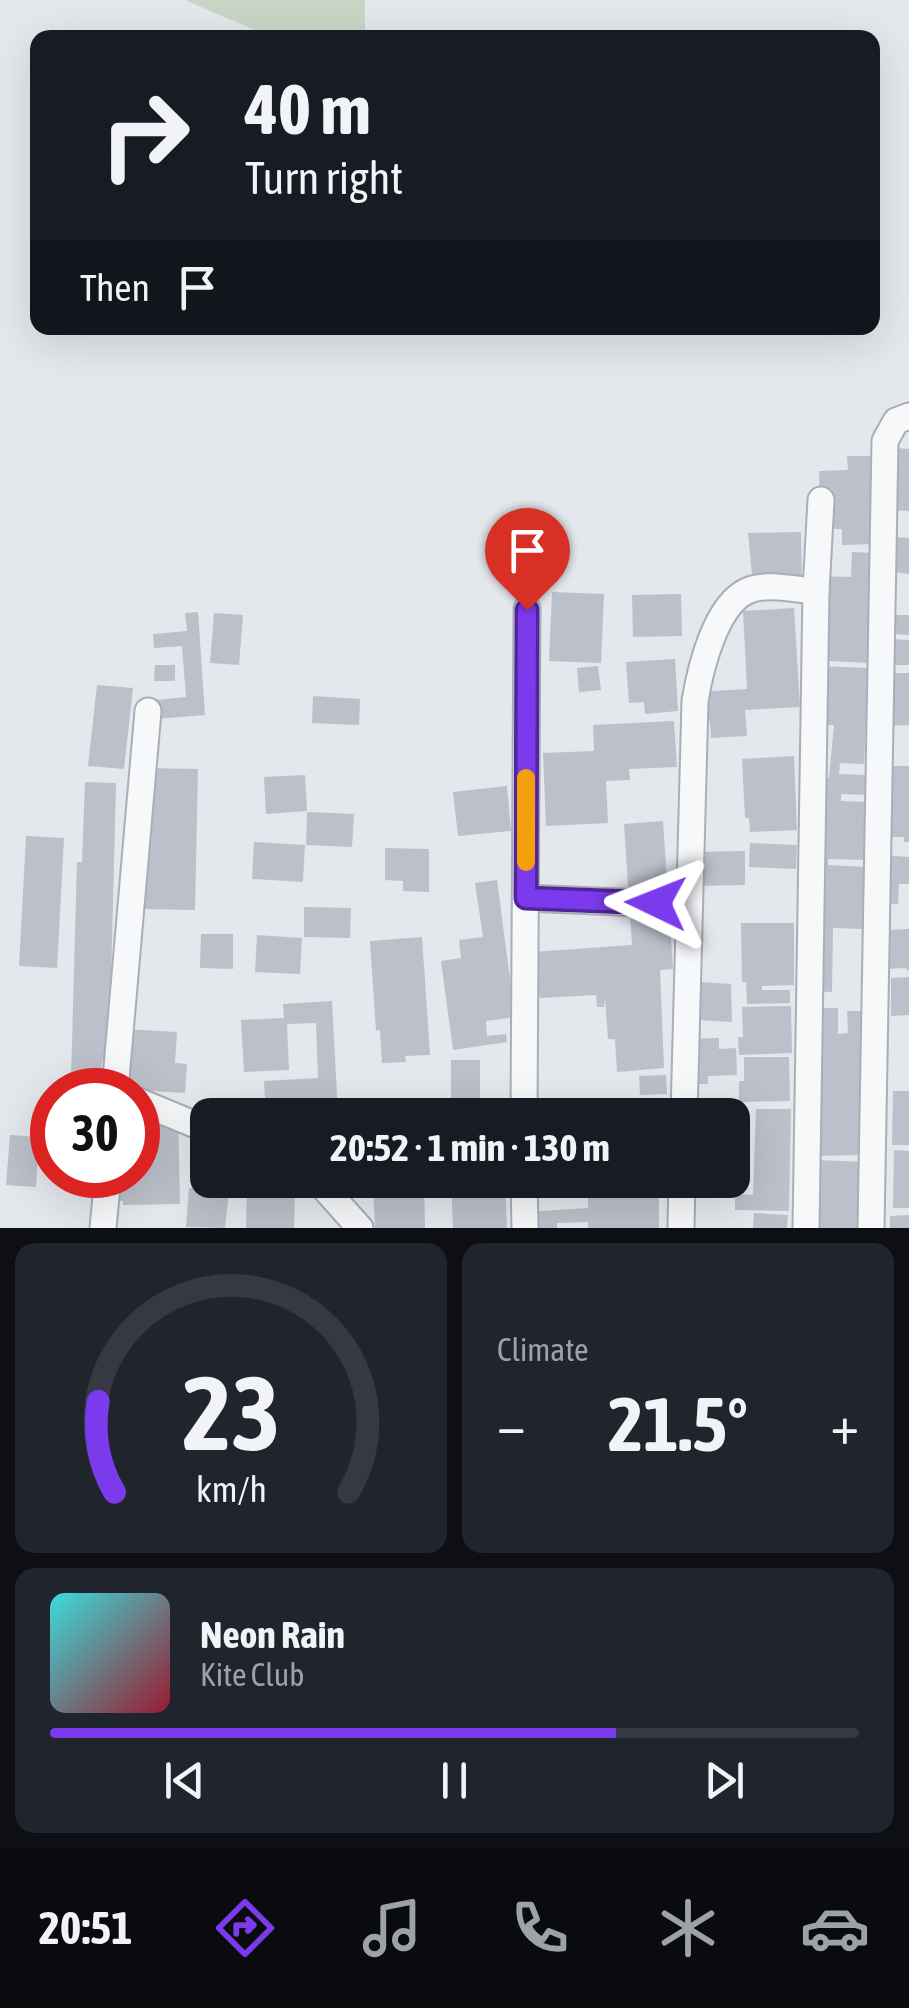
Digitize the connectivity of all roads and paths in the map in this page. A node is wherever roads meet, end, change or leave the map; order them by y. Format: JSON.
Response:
{"nodes":[{"id":1,"x":909,"y":416,"type":"edge"},
{"id":2,"x":821,"y":500,"type":"dead end"},
{"id":3,"x":816,"y":591,"type":"junction"},
{"id":4,"x":527,"y":610,"type":"dead end"},
{"id":5,"x":148,"y":711,"type":"dead end"},
{"id":6,"x":526,"y":898,"type":"junction"},
{"id":7,"x":689,"y":905,"type":"junction"},
{"id":8,"x":117,"y":1068,"type":"edge"},
{"id":9,"x":524,"y":1098,"type":"edge"},
{"id":10,"x":684,"y":1098,"type":"edge"},
{"id":11,"x":160,"y":1110,"type":"edge"},
{"id":12,"x":190,"y":1123,"type":"edge"},
{"id":13,"x":106,"y":1198,"type":"edge"},
{"id":14,"x":333,"y":1198,"type":"edge"},
{"id":15,"x":524,"y":1198,"type":"edge"},
{"id":16,"x":682,"y":1198,"type":"edge"},
{"id":17,"x":103,"y":1228,"type":"edge"},
{"id":18,"x":360,"y":1228,"type":"edge"},
{"id":19,"x":525,"y":1228,"type":"edge"},
{"id":20,"x":681,"y":1228,"type":"edge"},
{"id":21,"x":806,"y":1228,"type":"edge"},
{"id":22,"x":871,"y":1228,"type":"edge"}],
"edges":[{"from":1,"to":22,"type":"street"},
{"from":2,"to":3,"type":"street"},
{"from":3,"to":7,"type":"street"},
{"from":3,"to":21,"type":"street"},
{"from":4,"to":6,"type":"street"},
{"from":5,"to":8,"type":"street"},
{"from":6,"to":7,"type":"street"},
{"from":6,"to":9,"type":"street"},
{"from":7,"to":10,"type":"street"},
{"from":11,"to":12,"type":"street"},
{"from":13,"to":17,"type":"street"},
{"from":14,"to":18,"type":"street"},
{"from":15,"to":19,"type":"street"},
{"from":16,"to":20,"type":"street"}]}
